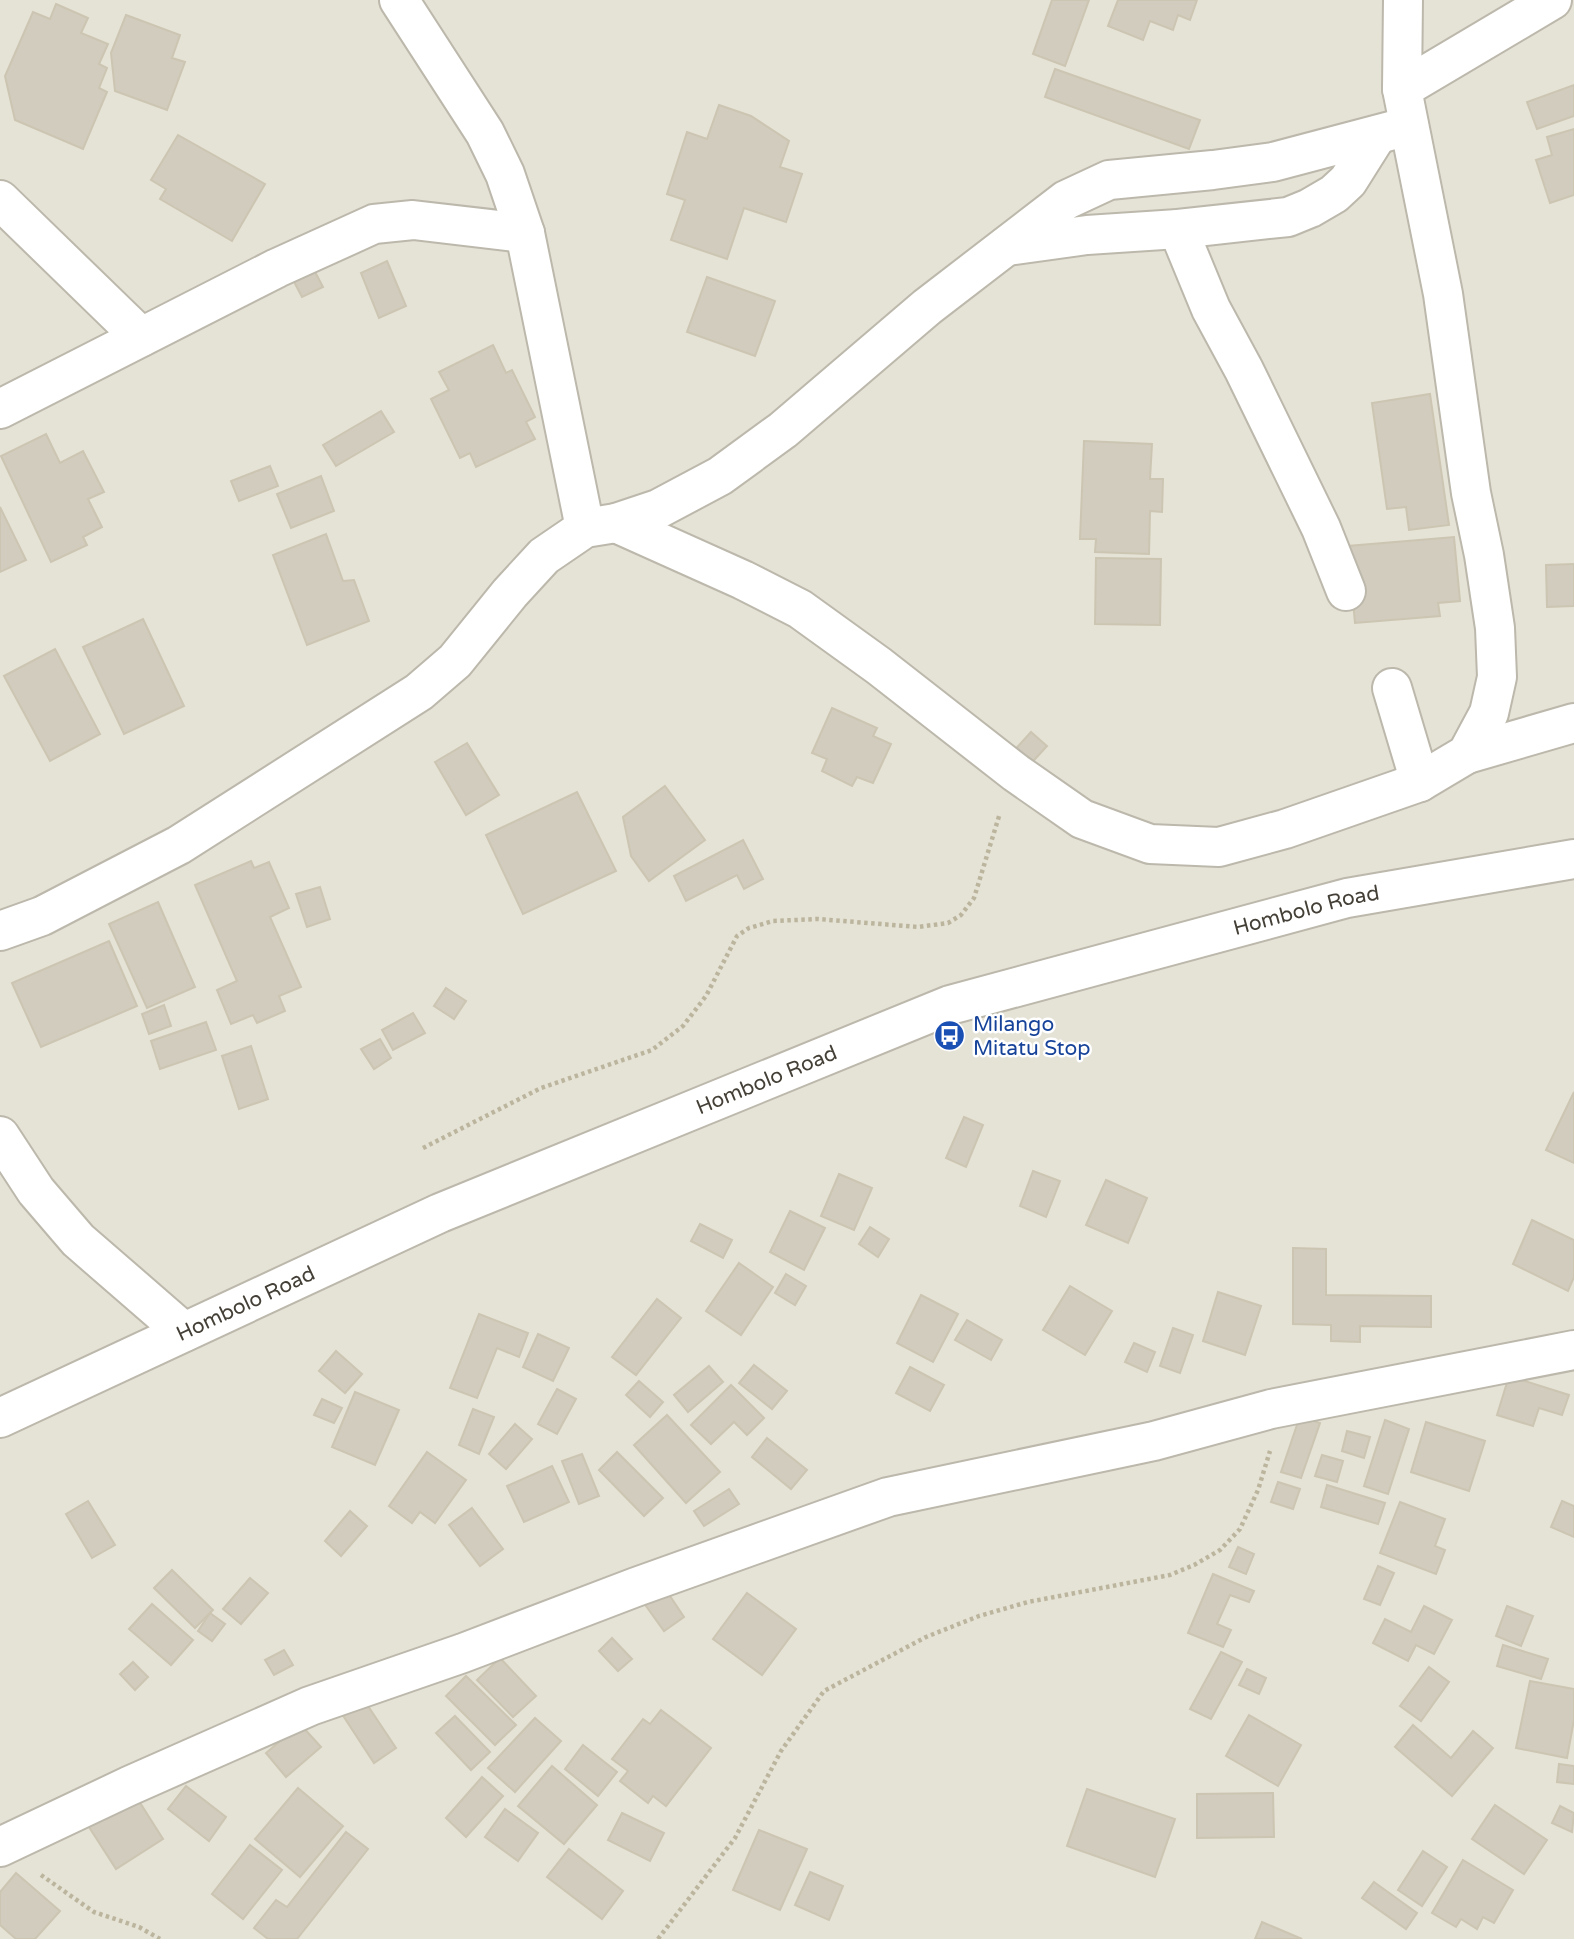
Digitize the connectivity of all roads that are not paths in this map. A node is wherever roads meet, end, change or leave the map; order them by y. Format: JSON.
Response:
{"nodes":[{"id":1,"x":399,"y":0,"type":"edge"},
{"id":2,"x":1403,"y":0,"type":"edge"},
{"id":3,"x":1552,"y":0,"type":"edge"},
{"id":4,"x":1402,"y":89,"type":"junction"},
{"id":5,"x":1393,"y":131,"type":"junction"},
{"id":6,"x":0,"y":200,"type":"edge"},
{"id":7,"x":1178,"y":229,"type":"junction"},
{"id":8,"x":525,"y":233,"type":"junction"},
{"id":9,"x":1007,"y":246,"type":"junction"},
{"id":10,"x":141,"y":337,"type":"junction"},
{"id":11,"x":0,"y":408,"type":"edge"},
{"id":12,"x":601,"y":526,"type":"junction"},
{"id":13,"x":1346,"y":591,"type":"dead end"},
{"id":14,"x":1392,"y":688,"type":"dead end"},
{"id":15,"x":1574,"y":723,"type":"edge"},
{"id":16,"x":1467,"y":754,"type":"junction"},
{"id":17,"x":1420,"y":782,"type":"junction"},
{"id":18,"x":1574,"y":859,"type":"edge"},
{"id":19,"x":0,"y":930,"type":"edge"},
{"id":20,"x":0,"y":1136,"type":"edge"},
{"id":21,"x":184,"y":1332,"type":"junction"},
{"id":22,"x":1574,"y":1350,"type":"edge"},
{"id":23,"x":0,"y":1418,"type":"edge"},
{"id":24,"x":0,"y":1847,"type":"edge"}],
"edges":[{"from":1,"to":8,"type":"street"},
{"from":2,"to":4,"type":"street"},
{"from":3,"to":4,"type":"street"},
{"from":4,"to":5,"type":"street"},
{"from":5,"to":7,"type":"street"},
{"from":5,"to":9,"type":"street"},
{"from":5,"to":16,"type":"street"},
{"from":6,"to":10,"type":"street"},
{"from":7,"to":9,"type":"street"},
{"from":7,"to":13,"type":"street"},
{"from":8,"to":10,"type":"street"},
{"from":8,"to":12,"type":"street"},
{"from":9,"to":12,"type":"street"},
{"from":10,"to":11,"type":"street"},
{"from":12,"to":17,"type":"street"},
{"from":12,"to":19,"type":"street"},
{"from":14,"to":17,"type":"street"},
{"from":15,"to":16,"type":"street"},
{"from":16,"to":17,"type":"street"},
{"from":18,"to":21,"type":"street","name":"Hombolo Road"},
{"from":20,"to":21,"type":"street"},
{"from":21,"to":23,"type":"street","name":"Hombolo Road"},
{"from":22,"to":24,"type":"street"}]}
